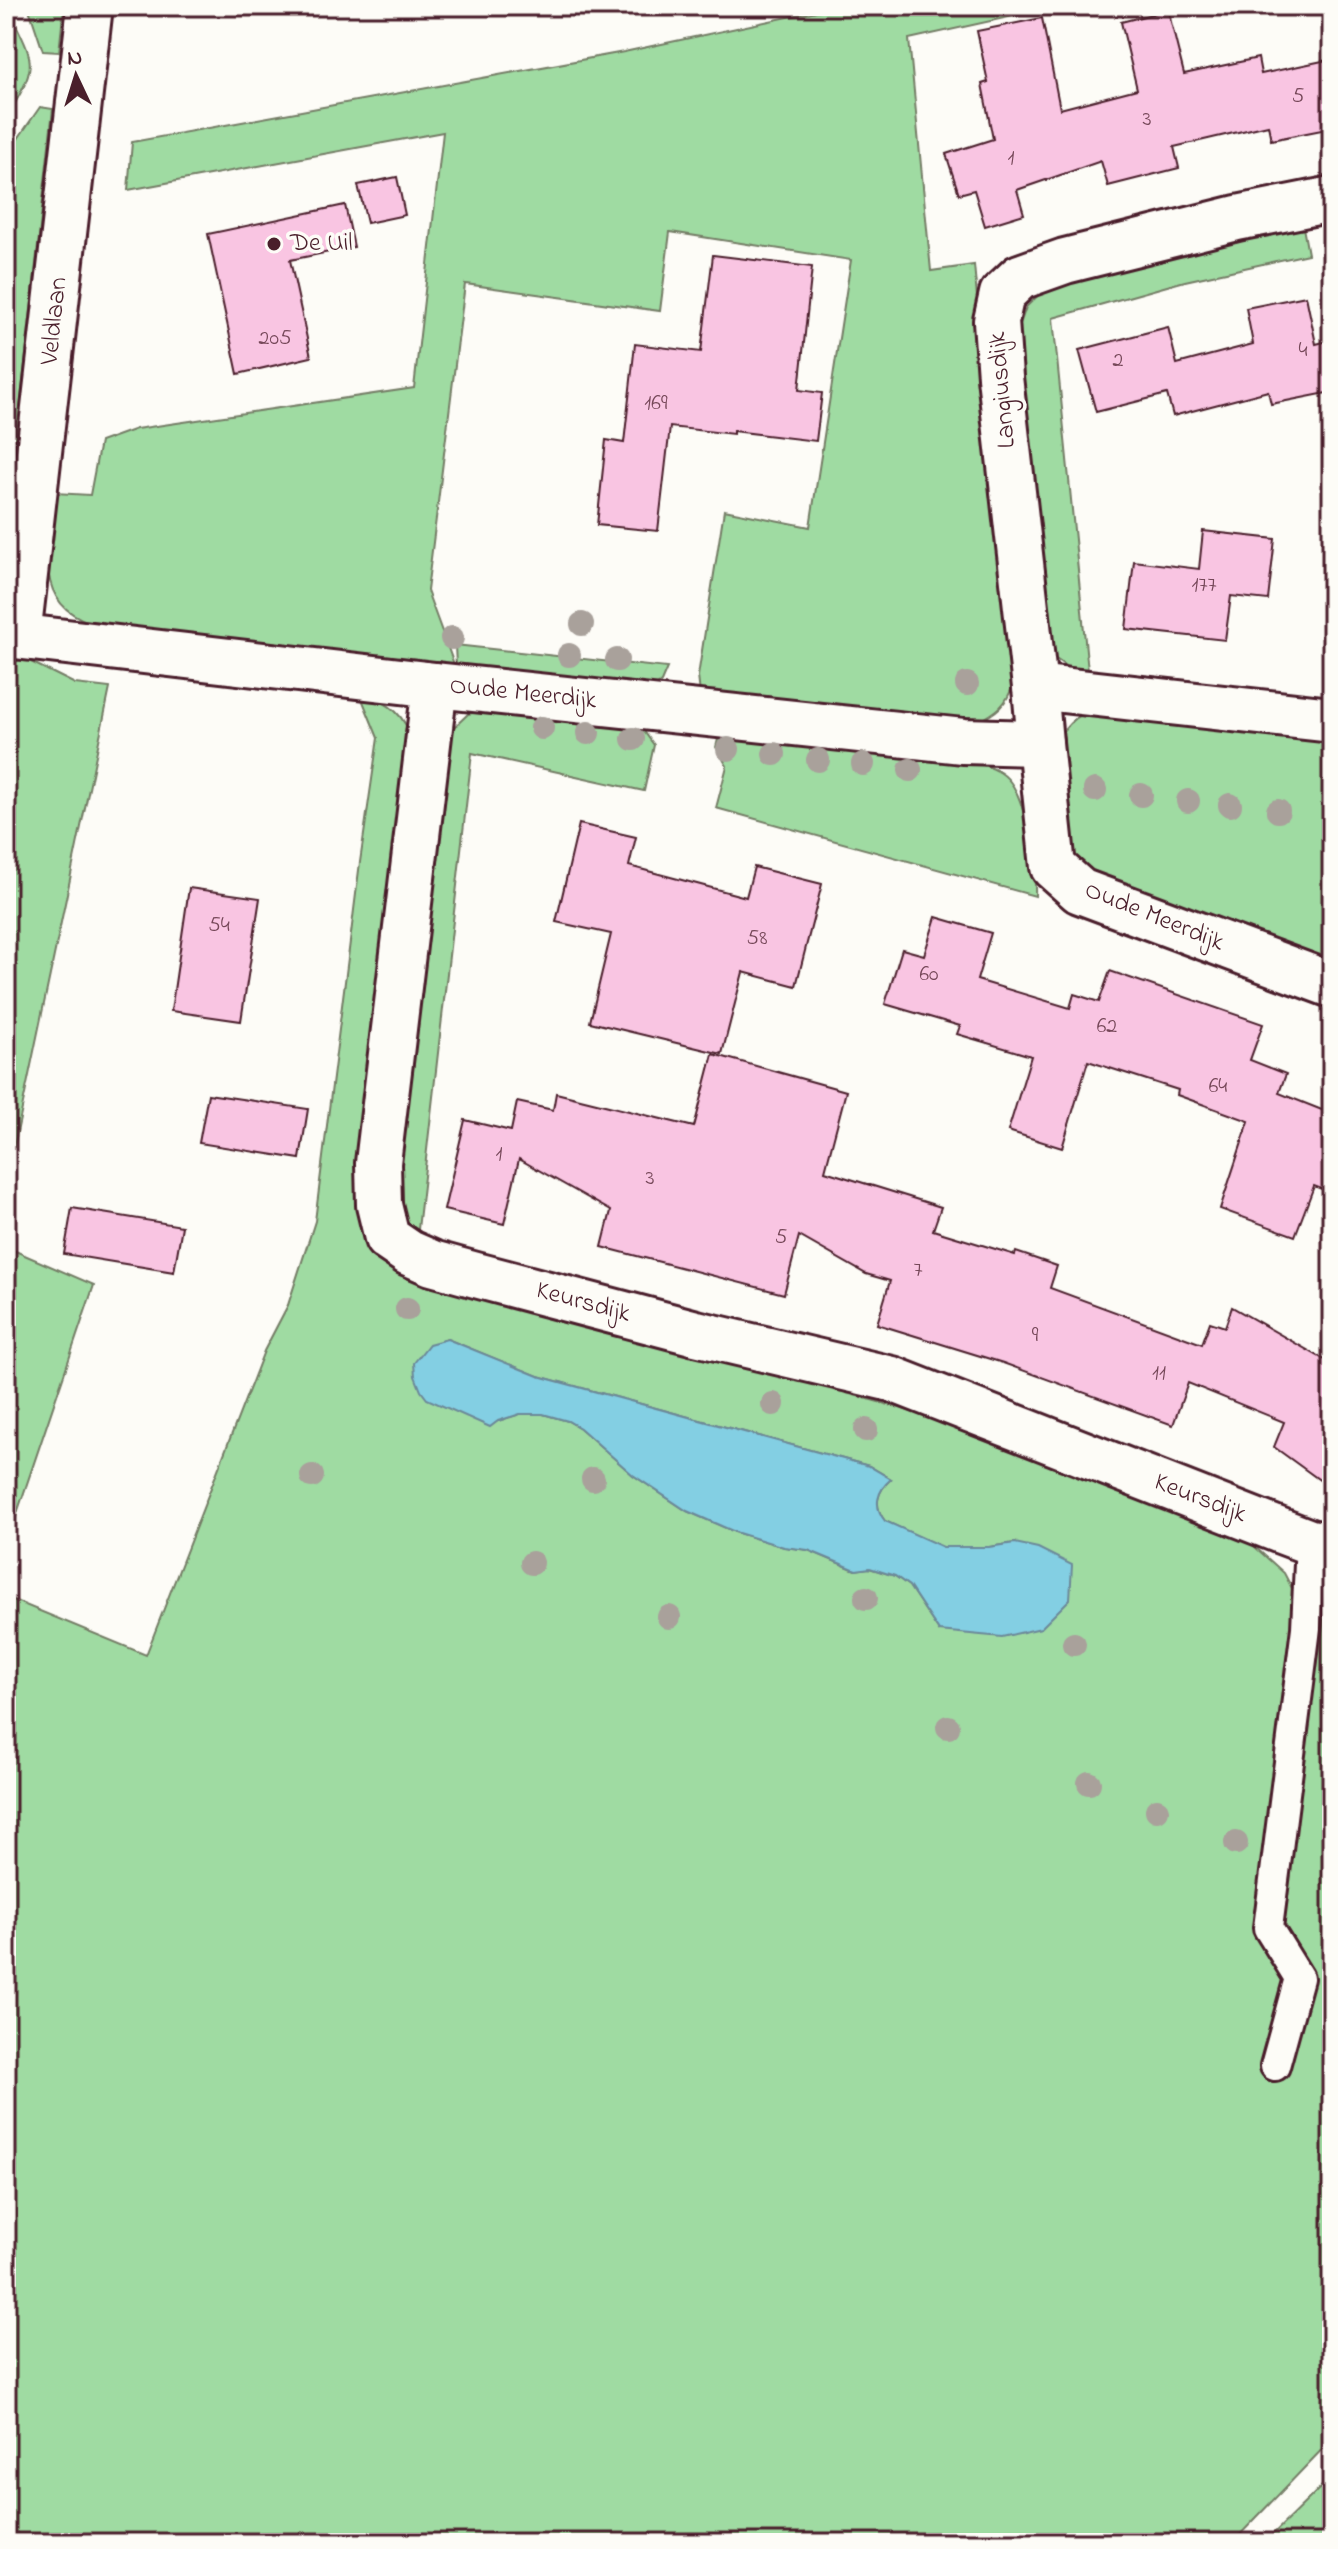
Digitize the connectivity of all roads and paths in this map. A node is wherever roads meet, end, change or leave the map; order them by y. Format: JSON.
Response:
{"nodes":[{"id":1,"x":90,"y":6,"type":"edge"},
{"id":2,"x":1332,"y":199,"type":"edge"},
{"id":3,"x":12,"y":635,"type":"edge"},
{"id":4,"x":435,"y":685,"type":"junction"},
{"id":5,"x":1035,"y":687,"type":"junction"},
{"id":6,"x":1332,"y":720,"type":"edge"},
{"id":7,"x":1040,"y":743,"type":"junction"},
{"id":8,"x":1332,"y":985,"type":"edge"},
{"id":9,"x":1321,"y":1544,"type":"edge"},
{"id":10,"x":1275,"y":2066,"type":"dead end"}],
"edges":[{"from":1,"to":3,"type":"street","name":"Veldlaan"},
{"from":2,"to":5,"type":"street","name":"Langiusdijk"},
{"from":3,"to":4,"type":"street","name":"Oude Meerdijk"},
{"from":4,"to":7,"type":"street","name":"Oude Meerdijk"},
{"from":4,"to":9,"type":"street","name":"Keursdijk"},
{"from":5,"to":6,"type":"street"},
{"from":5,"to":7,"type":"street","name":"Oude Meerdijk"},
{"from":7,"to":8,"type":"street","name":"Oude Meerdijk"},
{"from":9,"to":10,"type":"lane","name":"Keursdijk"}]}
